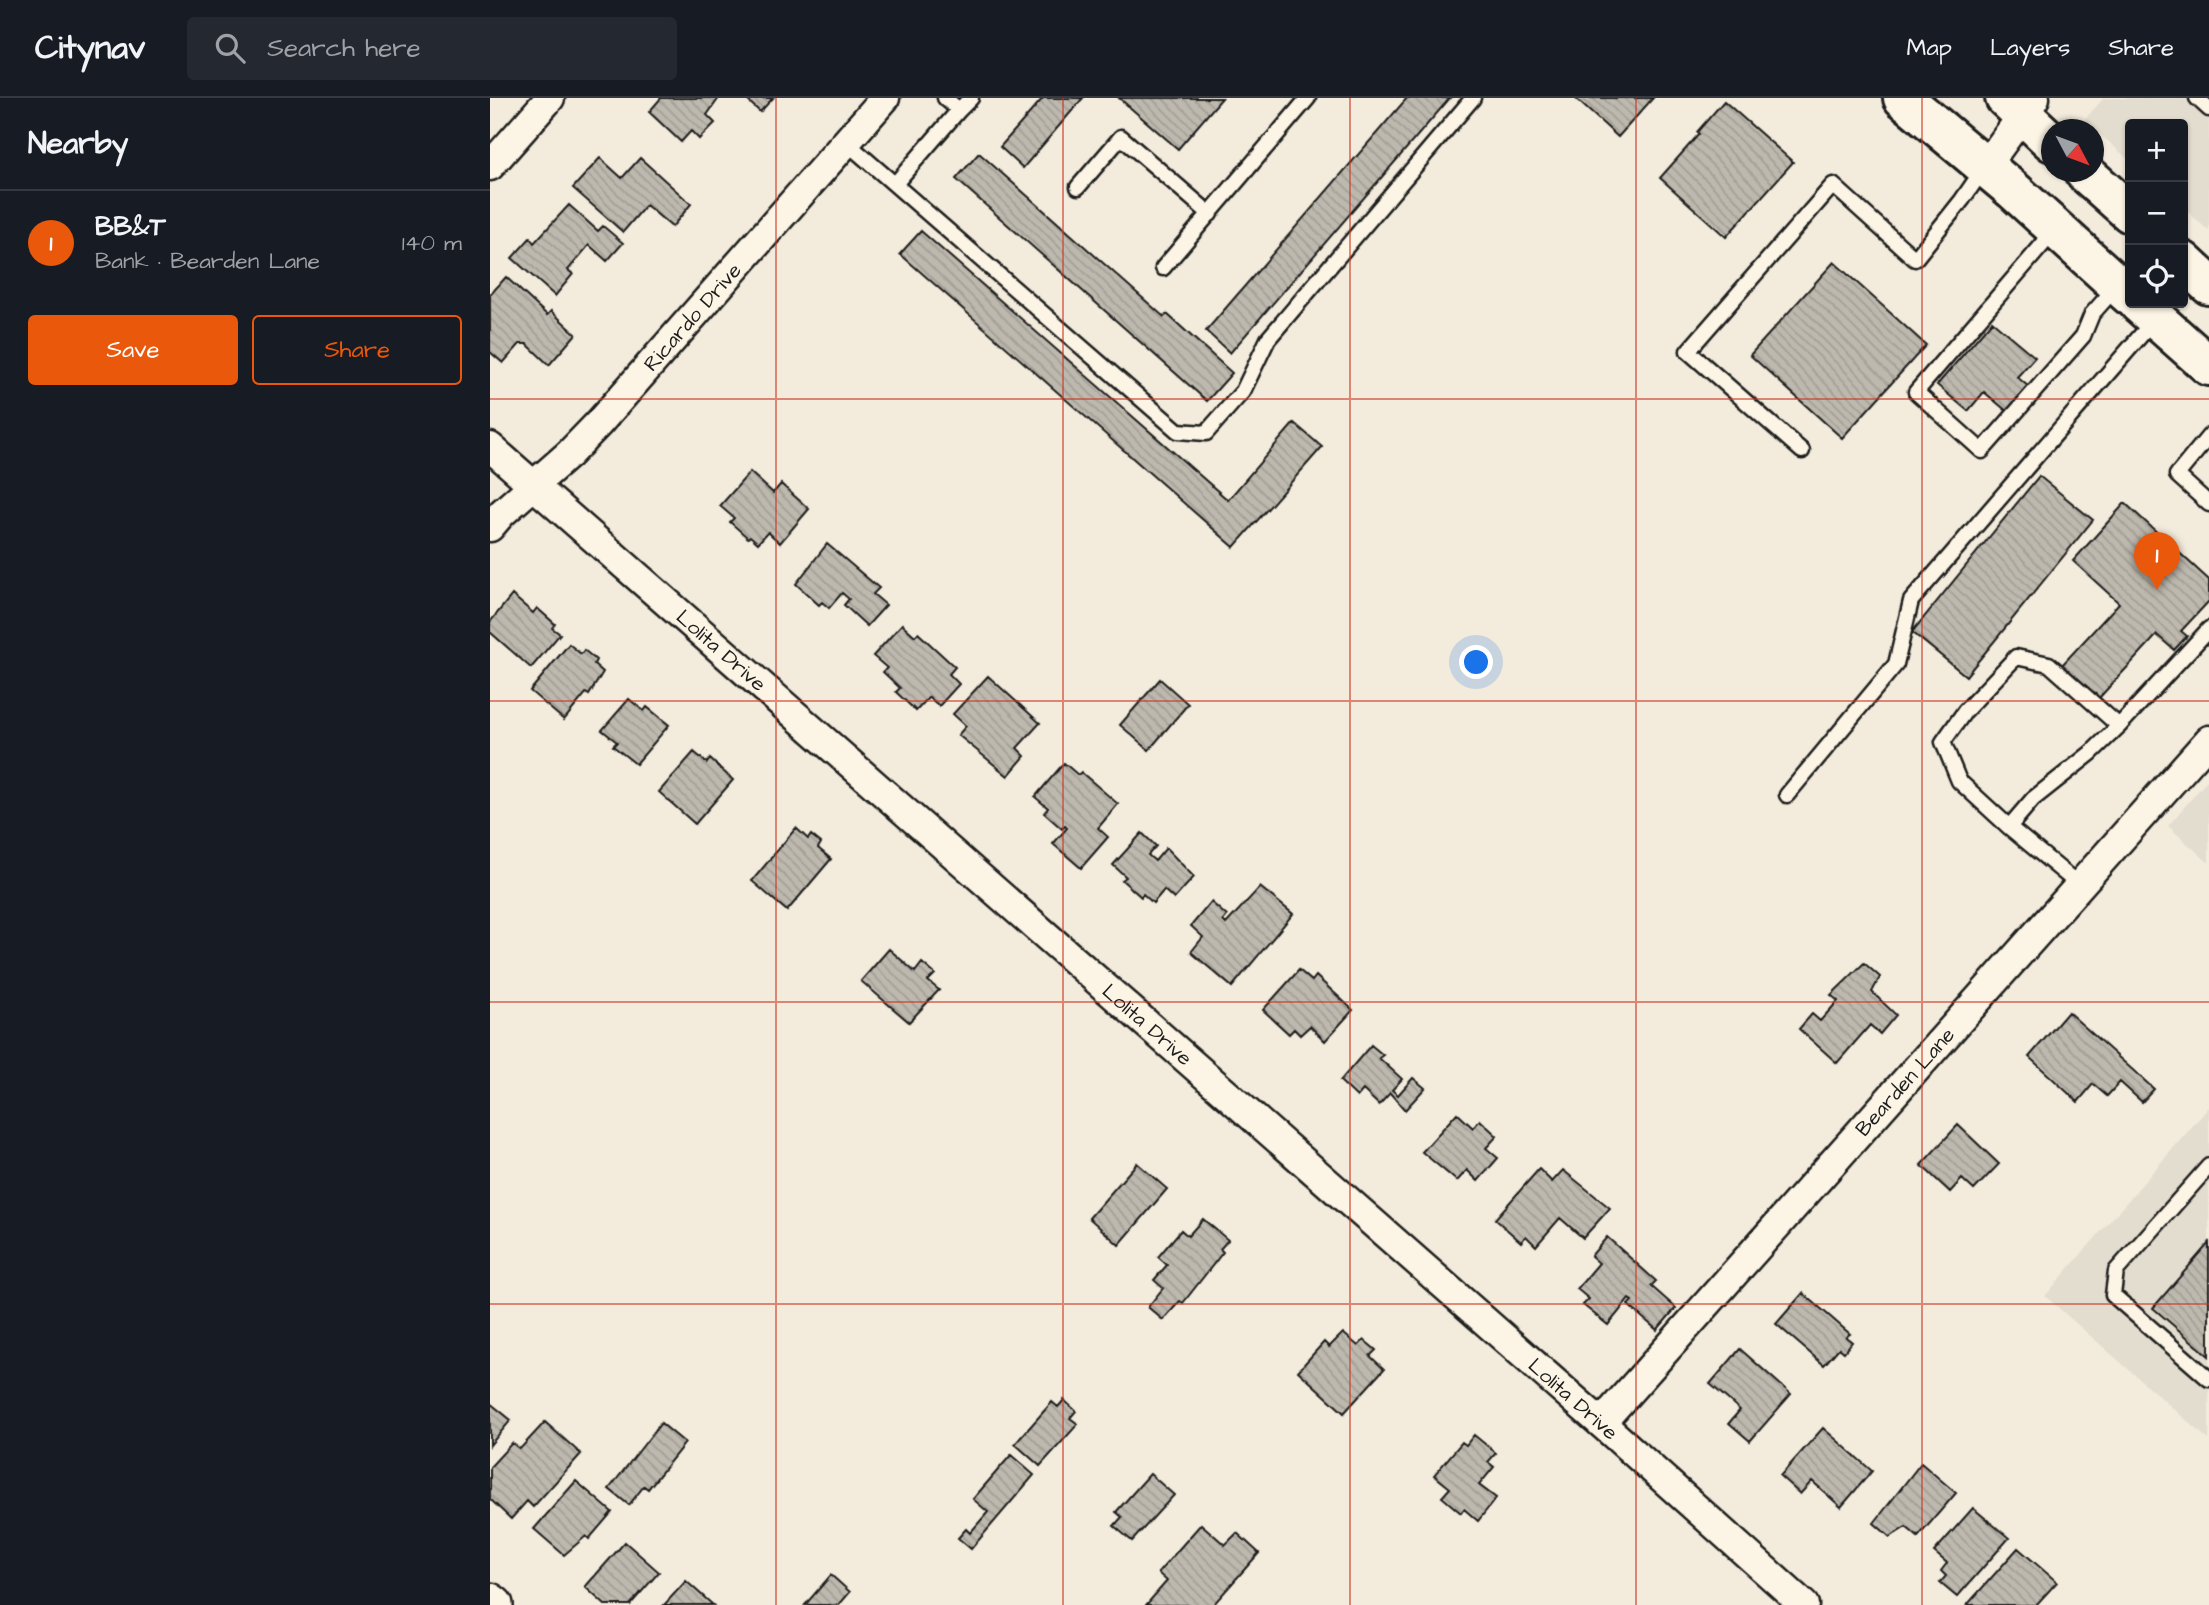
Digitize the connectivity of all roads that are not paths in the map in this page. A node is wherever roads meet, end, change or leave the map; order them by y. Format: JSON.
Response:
{"nodes":[{"id":1,"x":550,"y":98,"type":"edge"},
{"id":2,"x":886,"y":98,"type":"edge"},
{"id":3,"x":945,"y":98,"type":"edge"},
{"id":4,"x":971,"y":98,"type":"edge"},
{"id":5,"x":1308,"y":98,"type":"edge"},
{"id":6,"x":1473,"y":98,"type":"edge"},
{"id":7,"x":1903,"y":98,"type":"edge"},
{"id":8,"x":2197,"y":98,"type":"edge"},
{"id":9,"x":2021,"y":104,"type":"edge"},
{"id":10,"x":2209,"y":109,"type":"edge"},
{"id":11,"x":960,"y":110,"type":"junction"},
{"id":12,"x":2041,"y":129,"type":"edge"},
{"id":13,"x":846,"y":142,"type":"junction"},
{"id":14,"x":490,"y":166,"type":"edge"},
{"id":15,"x":1984,"y":167,"type":"junction"},
{"id":16,"x":2095,"y":182,"type":"edge"},
{"id":17,"x":895,"y":184,"type":"junction"},
{"id":18,"x":1078,"y":187,"type":"dead end"},
{"id":19,"x":2125,"y":209,"type":"edge"},
{"id":20,"x":1210,"y":214,"type":"junction"},
{"id":21,"x":2056,"y":229,"type":"junction"},
{"id":22,"x":2188,"y":266,"type":"edge"},
{"id":23,"x":1163,"y":268,"type":"dead end"},
{"id":24,"x":2209,"y":285,"type":"edge"},
{"id":25,"x":2125,"y":290,"type":"edge"},
{"id":26,"x":2125,"y":304,"type":"edge"},
{"id":27,"x":2130,"y":308,"type":"edge"},
{"id":28,"x":2145,"y":308,"type":"edge"},
{"id":29,"x":2209,"y":366,"type":"edge"},
{"id":30,"x":2209,"y":436,"type":"edge"},
{"id":31,"x":490,"y":447,"type":"edge"},
{"id":32,"x":1802,"y":451,"type":"dead end"},
{"id":33,"x":535,"y":485,"type":"junction"},
{"id":34,"x":2209,"y":504,"type":"edge"},
{"id":35,"x":490,"y":527,"type":"edge"},
{"id":36,"x":2208,"y":633,"type":"edge"},
{"id":37,"x":2119,"y":726,"type":"junction"},
{"id":38,"x":2208,"y":742,"type":"edge"},
{"id":39,"x":1787,"y":795,"type":"dead end"},
{"id":40,"x":2008,"y":827,"type":"junction"},
{"id":41,"x":2078,"y":885,"type":"junction"},
{"id":42,"x":2209,"y":1166,"type":"edge"},
{"id":43,"x":2209,"y":1379,"type":"edge"},
{"id":44,"x":1601,"y":1423,"type":"junction"},
{"id":45,"x":1804,"y":1605,"type":"edge"}],
"edges":[{"from":1,"to":14,"type":"street"},
{"from":2,"to":13,"type":"street","name":"Ricardo Drive"},
{"from":3,"to":11,"type":"lane"},
{"from":4,"to":11,"type":"lane"},
{"from":5,"to":20,"type":"lane"},
{"from":6,"to":17,"type":"lane"},
{"from":7,"to":15,"type":"main road"},
{"from":8,"to":10,"type":"lane"},
{"from":9,"to":12,"type":"main road"},
{"from":9,"to":15,"type":"street"},
{"from":11,"to":17,"type":"lane"},
{"from":13,"to":17,"type":"lane"},
{"from":13,"to":33,"type":"street","name":"Ricardo Drive"},
{"from":15,"to":21,"type":"main road"},
{"from":15,"to":32,"type":"lane"},
{"from":16,"to":19,"type":"main road"},
{"from":18,"to":20,"type":"lane"},
{"from":20,"to":23,"type":"lane"},
{"from":21,"to":25,"type":"main road"},
{"from":21,"to":26,"type":"lane"},
{"from":22,"to":24,"type":"main road"},
{"from":27,"to":39,"type":"lane"},
{"from":28,"to":29,"type":"main road"},
{"from":30,"to":34,"type":"lane"},
{"from":31,"to":33,"type":"street","name":"Lolita Drive"},
{"from":33,"to":35,"type":"street","name":"Ricardo Drive"},
{"from":33,"to":44,"type":"street","name":"Lolita Drive"},
{"from":36,"to":37,"type":"lane"},
{"from":37,"to":40,"type":"lane"},
{"from":37,"to":40,"type":"lane"},
{"from":38,"to":41,"type":"street","name":"Bearden Lane"},
{"from":40,"to":41,"type":"lane"},
{"from":41,"to":44,"type":"street","name":"Bearden Lane"},
{"from":42,"to":43,"type":"lane"},
{"from":44,"to":45,"type":"street","name":"Lolita Drive"}]}
